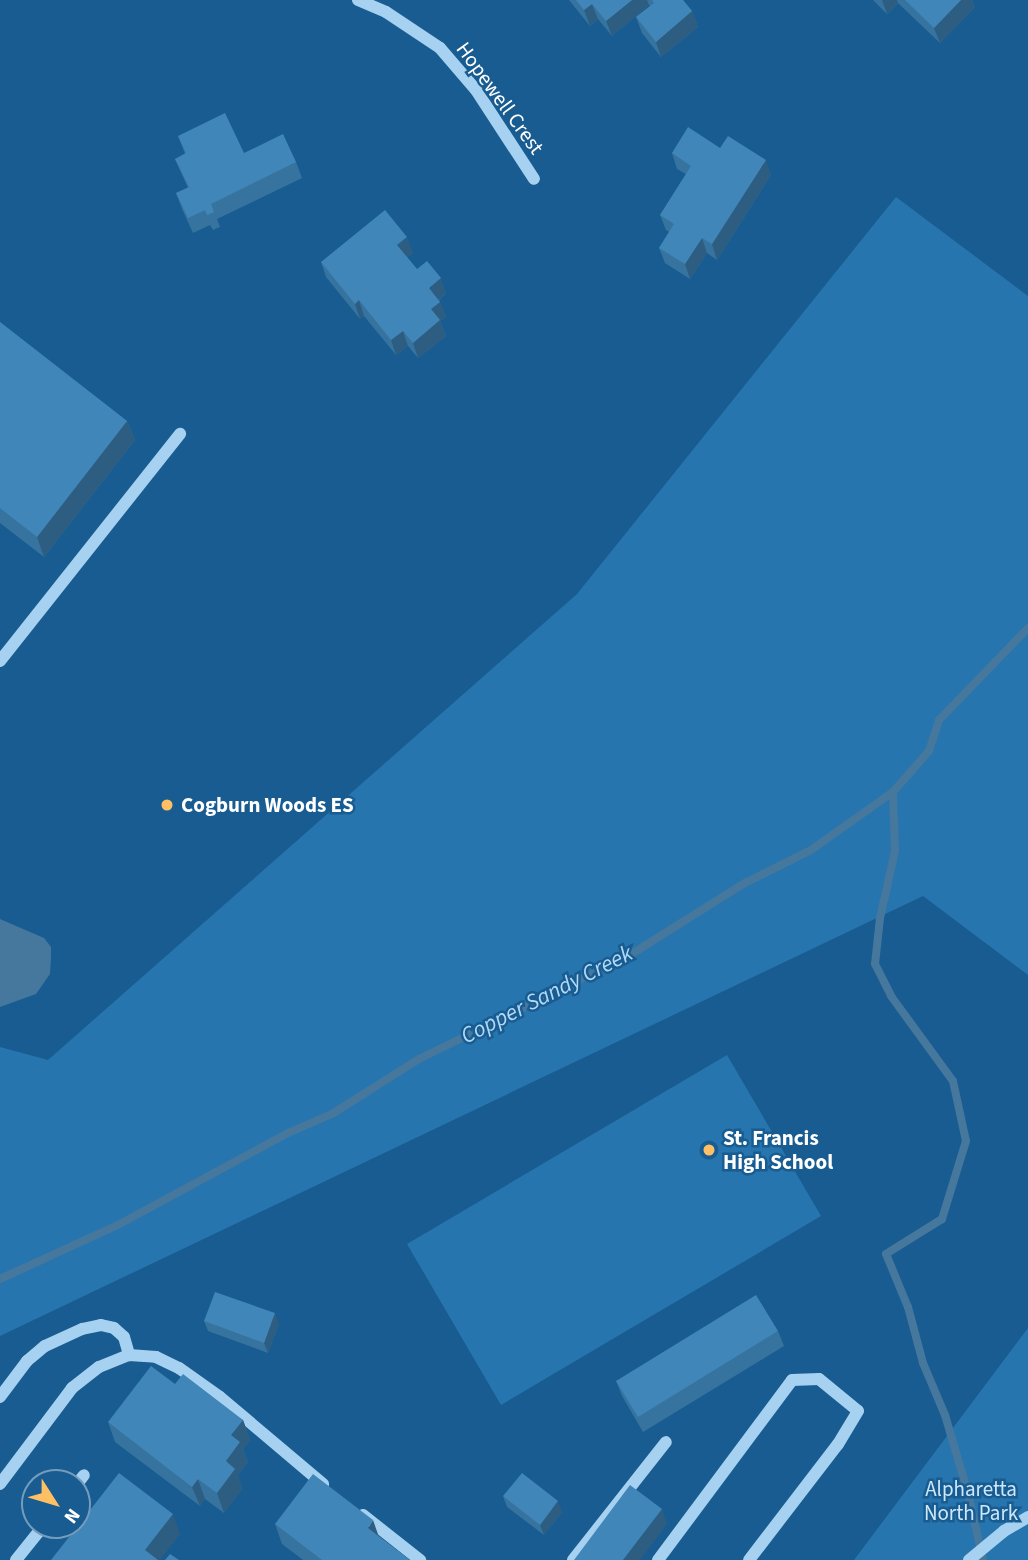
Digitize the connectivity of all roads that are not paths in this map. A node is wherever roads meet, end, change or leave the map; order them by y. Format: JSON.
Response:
{"nodes":[{"id":1,"x":358,"y":0,"type":"edge"},
{"id":2,"x":534,"y":180,"type":"dead end"},
{"id":3,"x":180,"y":434,"type":"dead end"},
{"id":4,"x":0,"y":661,"type":"edge"},
{"id":5,"x":129,"y":1355,"type":"junction"},
{"id":6,"x":0,"y":1397,"type":"edge"},
{"id":7,"x":666,"y":1442,"type":"dead end"},
{"id":8,"x":0,"y":1484,"type":"edge"},
{"id":9,"x":1028,"y":1517,"type":"edge"},
{"id":10,"x":33,"y":1539,"type":"edge"},
{"id":11,"x":16,"y":1560,"type":"edge"},
{"id":12,"x":420,"y":1560,"type":"edge"},
{"id":13,"x":573,"y":1560,"type":"edge"},
{"id":14,"x":658,"y":1560,"type":"edge"},
{"id":15,"x":749,"y":1560,"type":"edge"},
{"id":16,"x":970,"y":1560,"type":"edge"}],
"edges":[{"from":1,"to":2,"type":"street","name":"Hopewell Crest"},
{"from":3,"to":4,"type":"street"},
{"from":5,"to":6,"type":"street"},
{"from":5,"to":8,"type":"street"},
{"from":5,"to":12,"type":"street"},
{"from":7,"to":13,"type":"street"},
{"from":9,"to":16,"type":"street"},
{"from":10,"to":11,"type":"street"},
{"from":14,"to":15,"type":"street"}]}
